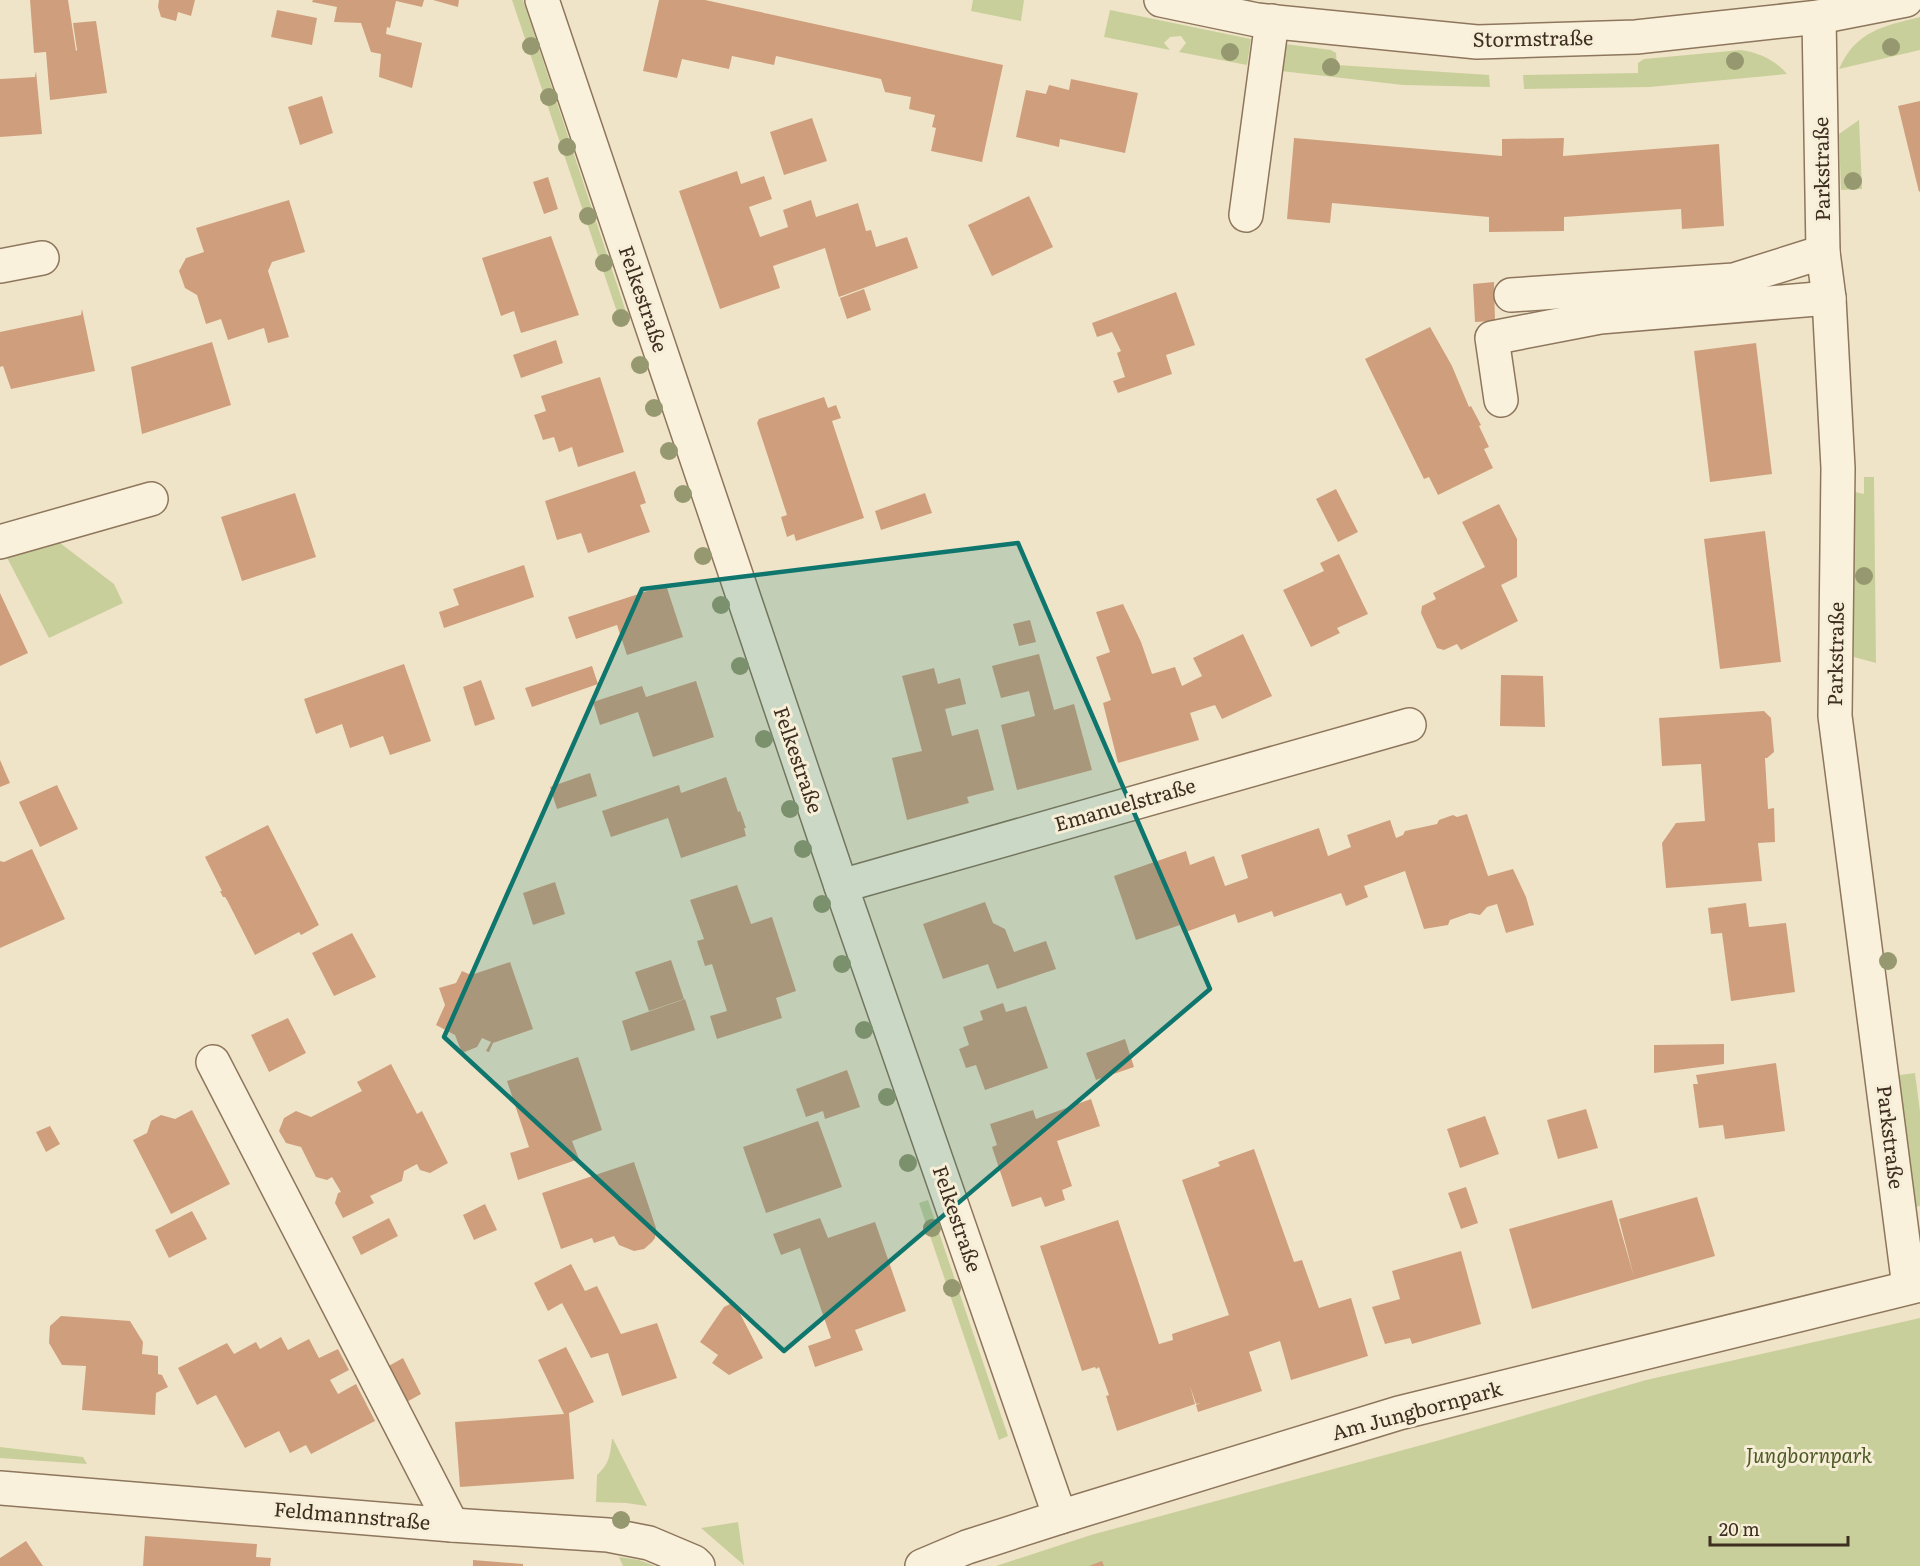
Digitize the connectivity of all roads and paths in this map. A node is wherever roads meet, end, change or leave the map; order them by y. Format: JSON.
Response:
{"nodes":[{"id":1,"x":542,"y":0,"type":"edge"},
{"id":2,"x":1161,"y":0,"type":"edge"},
{"id":3,"x":1906,"y":0,"type":"edge"},
{"id":4,"x":1819,"y":17,"type":"junction"},
{"id":5,"x":1272,"y":21,"type":"junction"},
{"id":6,"x":1246,"y":214,"type":"dead end"},
{"id":7,"x":1823,"y":252,"type":"junction"},
{"id":8,"x":42,"y":258,"type":"dead end"},
{"id":9,"x":0,"y":266,"type":"edge"},
{"id":10,"x":1511,"y":295,"type":"dead end"},
{"id":11,"x":1829,"y":298,"type":"junction"},
{"id":12,"x":1501,"y":400,"type":"dead end"},
{"id":13,"x":151,"y":499,"type":"dead end"},
{"id":14,"x":0,"y":542,"type":"edge"},
{"id":15,"x":1409,"y":725,"type":"dead end"},
{"id":16,"x":841,"y":886,"type":"junction"},
{"id":17,"x":213,"y":1062,"type":"dead end"},
{"id":18,"x":1915,"y":1286,"type":"edge"},
{"id":19,"x":0,"y":1488,"type":"edge"},
{"id":20,"x":1060,"y":1517,"type":"junction"},
{"id":21,"x":452,"y":1525,"type":"junction"},
{"id":22,"x":698,"y":1566,"type":"edge"},
{"id":23,"x":922,"y":1566,"type":"edge"}],
"edges":[{"from":1,"to":16,"type":"street","name":"Felkestraße"},
{"from":2,"to":5,"type":"street","name":"Stormstraße"},
{"from":3,"to":4,"type":"street","name":"Stormstraße"},
{"from":4,"to":5,"type":"street","name":"Stormstraße"},
{"from":4,"to":7,"type":"street","name":"Parkstraße"},
{"from":5,"to":6,"type":"street"},
{"from":7,"to":10,"type":"street"},
{"from":7,"to":11,"type":"street","name":"Parkstraße"},
{"from":8,"to":9,"type":"street"},
{"from":11,"to":12,"type":"street"},
{"from":11,"to":18,"type":"street","name":"Parkstraße"},
{"from":13,"to":14,"type":"street"},
{"from":15,"to":16,"type":"street","name":"Emanuelstraße"},
{"from":16,"to":20,"type":"street","name":"Felkestraße"},
{"from":17,"to":21,"type":"street"},
{"from":18,"to":20,"type":"street","name":"Am Jungbornpark"},
{"from":19,"to":21,"type":"street","name":"Feldmannstraße"},
{"from":20,"to":23,"type":"street","name":"Am Jungbornpark"},
{"from":21,"to":22,"type":"street","name":"Feldmannstraße"}]}
